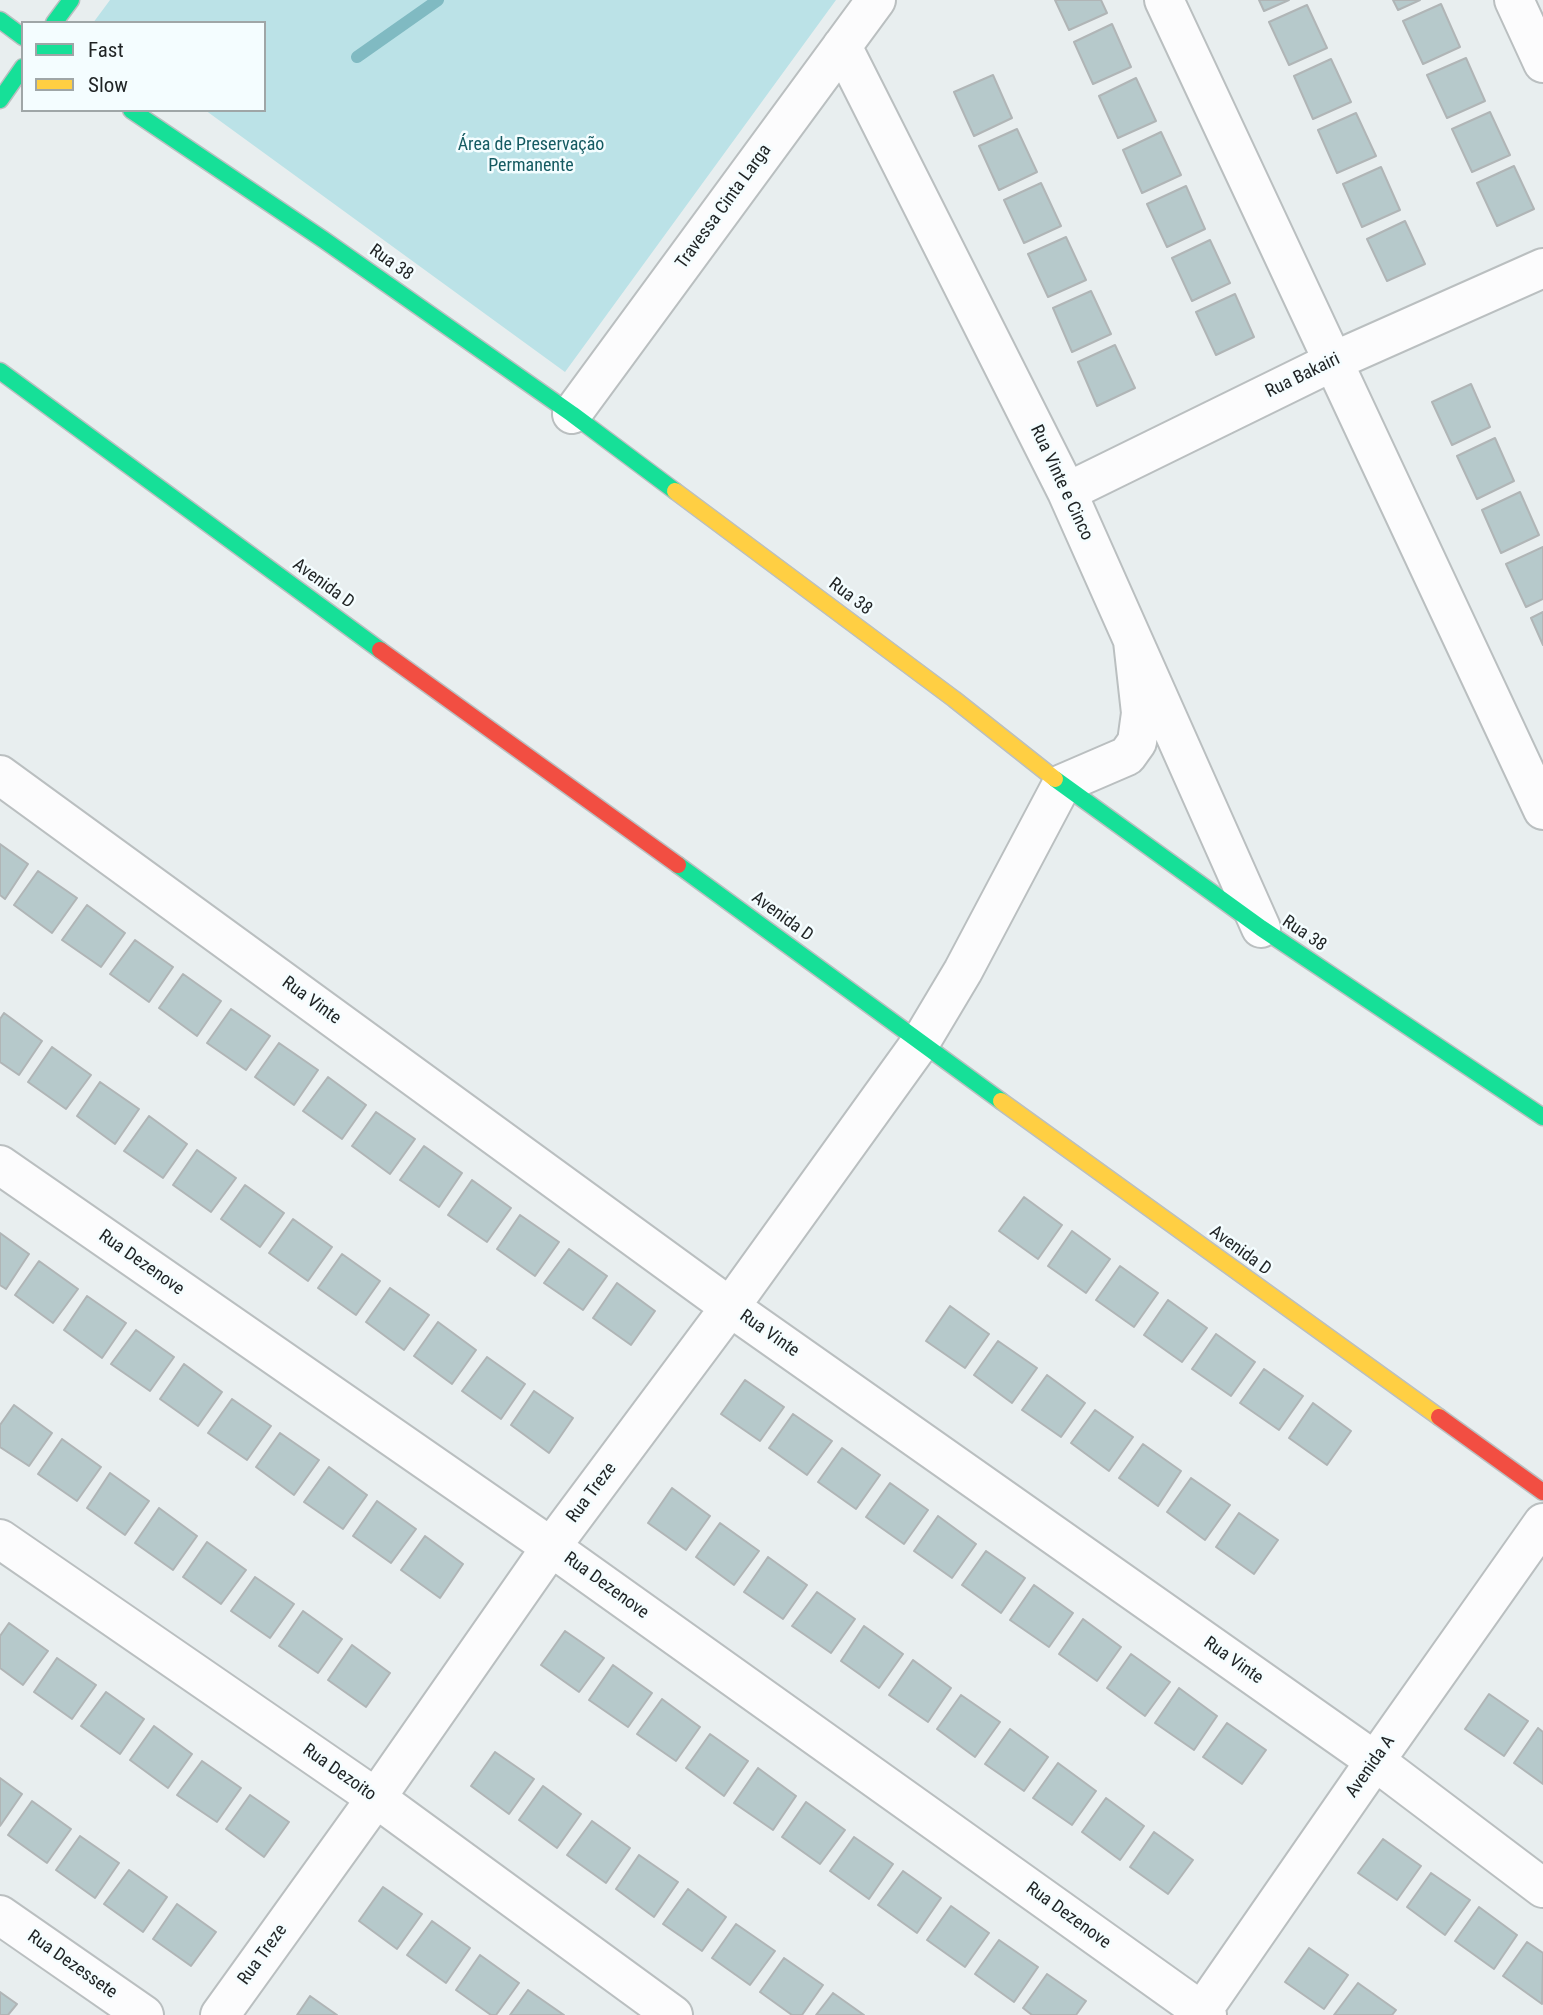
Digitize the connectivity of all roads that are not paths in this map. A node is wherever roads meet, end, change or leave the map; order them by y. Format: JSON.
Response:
{"nodes":[{"id":1,"x":71,"y":0,"type":"edge"},
{"id":2,"x":876,"y":0,"type":"edge"},
{"id":3,"x":1164,"y":0,"type":"edge"},
{"id":4,"x":1514,"y":0,"type":"edge"},
{"id":5,"x":0,"y":20,"type":"edge"},
{"id":6,"x":55,"y":21,"type":"edge"},
{"id":7,"x":21,"y":36,"type":"edge"},
{"id":8,"x":842,"y":46,"type":"junction"},
{"id":9,"x":1543,"y":63,"type":"edge"},
{"id":10,"x":21,"y":70,"type":"edge"},
{"id":11,"x":0,"y":100,"type":"edge"},
{"id":12,"x":134,"y":112,"type":"edge"},
{"id":13,"x":1543,"y":268,"type":"edge"},
{"id":14,"x":1334,"y":361,"type":"junction"},
{"id":15,"x":0,"y":371,"type":"edge"},
{"id":16,"x":572,"y":414,"type":"junction"},
{"id":17,"x":1067,"y":492,"type":"junction"},
{"id":18,"x":1133,"y":642,"type":"junction"},
{"id":19,"x":0,"y":775,"type":"edge"},
{"id":20,"x":1062,"y":784,"type":"junction"},
{"id":21,"x":1543,"y":810,"type":"edge"},
{"id":22,"x":1261,"y":928,"type":"junction"},
{"id":23,"x":920,"y":1042,"type":"junction"},
{"id":24,"x":1543,"y":1117,"type":"edge"},
{"id":25,"x":0,"y":1165,"type":"edge"},
{"id":26,"x":730,"y":1307,"type":"junction"},
{"id":27,"x":1543,"y":1492,"type":"edge"},
{"id":28,"x":1543,"y":1523,"type":"edge"},
{"id":29,"x":0,"y":1539,"type":"edge"},
{"id":30,"x":551,"y":1547,"type":"junction"},
{"id":31,"x":1375,"y":1761,"type":"junction"},
{"id":32,"x":376,"y":1798,"type":"junction"},
{"id":33,"x":1543,"y":1888,"type":"edge"},
{"id":34,"x":0,"y":1915,"type":"edge"},
{"id":35,"x":1205,"y":2013,"type":"edge"},
{"id":36,"x":144,"y":2015,"type":"edge"},
{"id":37,"x":220,"y":2015,"type":"edge"},
{"id":38,"x":673,"y":2015,"type":"edge"}],
"edges":[{"from":1,"to":6,"type":"street"},
{"from":2,"to":8,"type":"street","name":"Travessa Cinta Larga"},
{"from":3,"to":14,"type":"street"},
{"from":4,"to":9,"type":"street"},
{"from":5,"to":7,"type":"street"},
{"from":8,"to":16,"type":"street","name":"Travessa Cinta Larga"},
{"from":8,"to":17,"type":"street","name":"Rua Vinte e Cinco"},
{"from":10,"to":11,"type":"street"},
{"from":12,"to":16,"type":"street","name":"Rua 38"},
{"from":13,"to":14,"type":"street","name":"Rua Bakairi"},
{"from":14,"to":17,"type":"street","name":"Rua Bakairi"},
{"from":14,"to":21,"type":"street"},
{"from":15,"to":23,"type":"street","name":"Avenida D"},
{"from":16,"to":20,"type":"street","name":"Rua 38"},
{"from":17,"to":18,"type":"street","name":"Rua Vinte e Cinco"},
{"from":18,"to":20,"type":"street"},
{"from":18,"to":22,"type":"street","name":"Rua Vinte e Cinco"},
{"from":19,"to":26,"type":"street","name":"Rua Vinte"},
{"from":20,"to":22,"type":"street","name":"Rua 38"},
{"from":20,"to":23,"type":"street","name":"Rua Treze"},
{"from":22,"to":24,"type":"street","name":"Rua 38"},
{"from":23,"to":26,"type":"street","name":"Rua Treze"},
{"from":23,"to":27,"type":"street","name":"Avenida D"},
{"from":25,"to":30,"type":"street","name":"Rua Dezenove"},
{"from":26,"to":30,"type":"street","name":"Rua Treze"},
{"from":26,"to":31,"type":"street","name":"Rua Vinte"},
{"from":28,"to":31,"type":"street","name":"Avenida A"},
{"from":29,"to":32,"type":"street","name":"Rua Dezoito"},
{"from":30,"to":32,"type":"street","name":"Rua Treze"},
{"from":30,"to":35,"type":"street","name":"Rua Dezenove"},
{"from":31,"to":33,"type":"street","name":"Rua Vinte"},
{"from":31,"to":35,"type":"street","name":"Avenida A"},
{"from":32,"to":37,"type":"street","name":"Rua Treze"},
{"from":32,"to":38,"type":"street","name":"Rua Dezoito"},
{"from":34,"to":36,"type":"street","name":"Rua Dezessete"}]}
